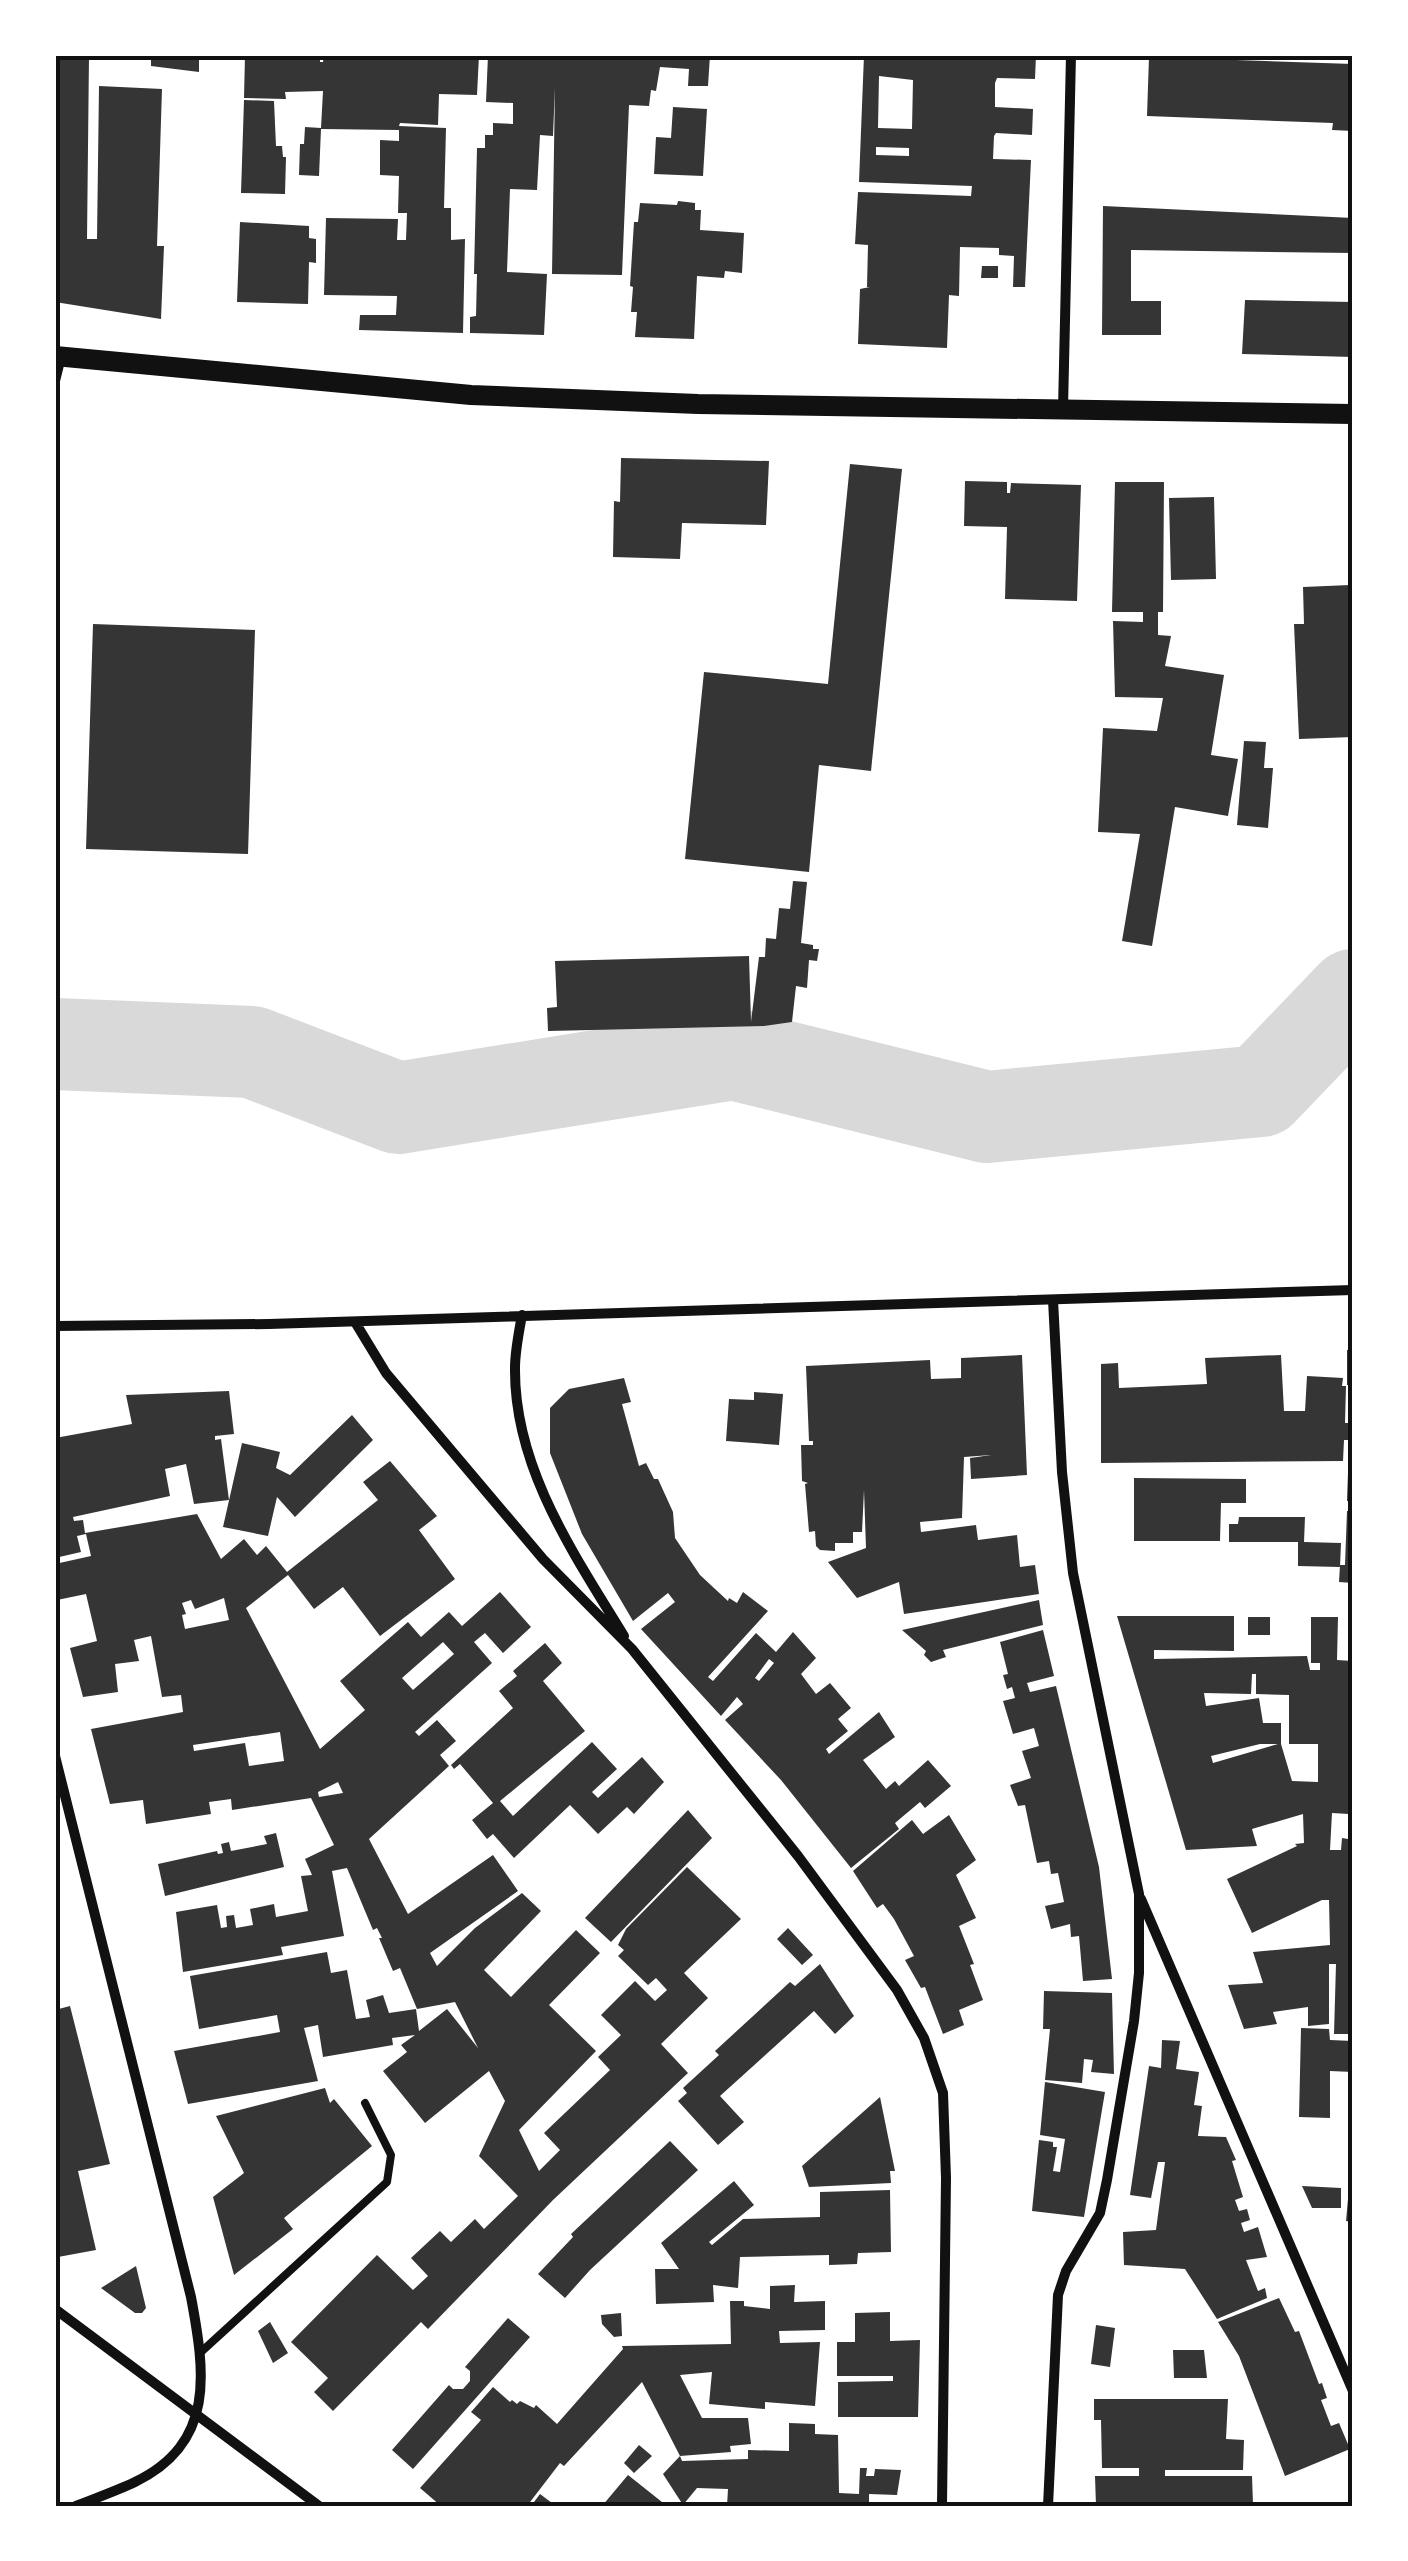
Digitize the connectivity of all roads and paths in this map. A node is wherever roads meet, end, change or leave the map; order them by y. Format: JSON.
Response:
{"nodes":[{"id":1,"x":1071,"y":55,"type":"edge"},
{"id":2,"x":59,"y":356,"type":"edge"},
{"id":3,"x":55,"y":385,"type":"edge"},
{"id":4,"x":1063,"y":410,"type":"junction"},
{"id":5,"x":1353,"y":414,"type":"edge"},
{"id":6,"x":1353,"y":1290,"type":"edge"},
{"id":7,"x":1053,"y":1300,"type":"junction"},
{"id":8,"x":522,"y":1315,"type":"junction"},
{"id":9,"x":355,"y":1322,"type":"junction"},
{"id":10,"x":55,"y":1326,"type":"edge"},
{"id":11,"x":632,"y":1649,"type":"junction"},
{"id":12,"x":55,"y":1756,"type":"edge"},
{"id":13,"x":1139,"y":1894,"type":"junction"},
{"id":14,"x":365,"y":2103,"type":"dead end"},
{"id":15,"x":55,"y":2309,"type":"edge"},
{"id":16,"x":201,"y":2352,"type":"junction"},
{"id":17,"x":1353,"y":2391,"type":"edge"},
{"id":18,"x":198,"y":2416,"type":"junction"},
{"id":19,"x":76,"y":2506,"type":"edge"},
{"id":20,"x":320,"y":2506,"type":"edge"},
{"id":21,"x":942,"y":2506,"type":"edge"},
{"id":22,"x":1048,"y":2506,"type":"edge"}],
"edges":[{"from":1,"to":4,"type":"street"},
{"from":2,"to":3,"type":"lane"},
{"from":2,"to":4,"type":"main road"},
{"from":4,"to":5,"type":"main road"},
{"from":6,"to":7,"type":"street"},
{"from":7,"to":8,"type":"street"},
{"from":7,"to":13,"type":"street"},
{"from":8,"to":9,"type":"street"},
{"from":8,"to":11,"type":"street"},
{"from":9,"to":10,"type":"street"},
{"from":9,"to":11,"type":"street"},
{"from":11,"to":21,"type":"street"},
{"from":12,"to":16,"type":"street"},
{"from":13,"to":17,"type":"street"},
{"from":13,"to":22,"type":"street"},
{"from":14,"to":16,"type":"lane"},
{"from":15,"to":18,"type":"street"},
{"from":16,"to":18,"type":"street"},
{"from":18,"to":19,"type":"street"},
{"from":18,"to":20,"type":"street"}]}
